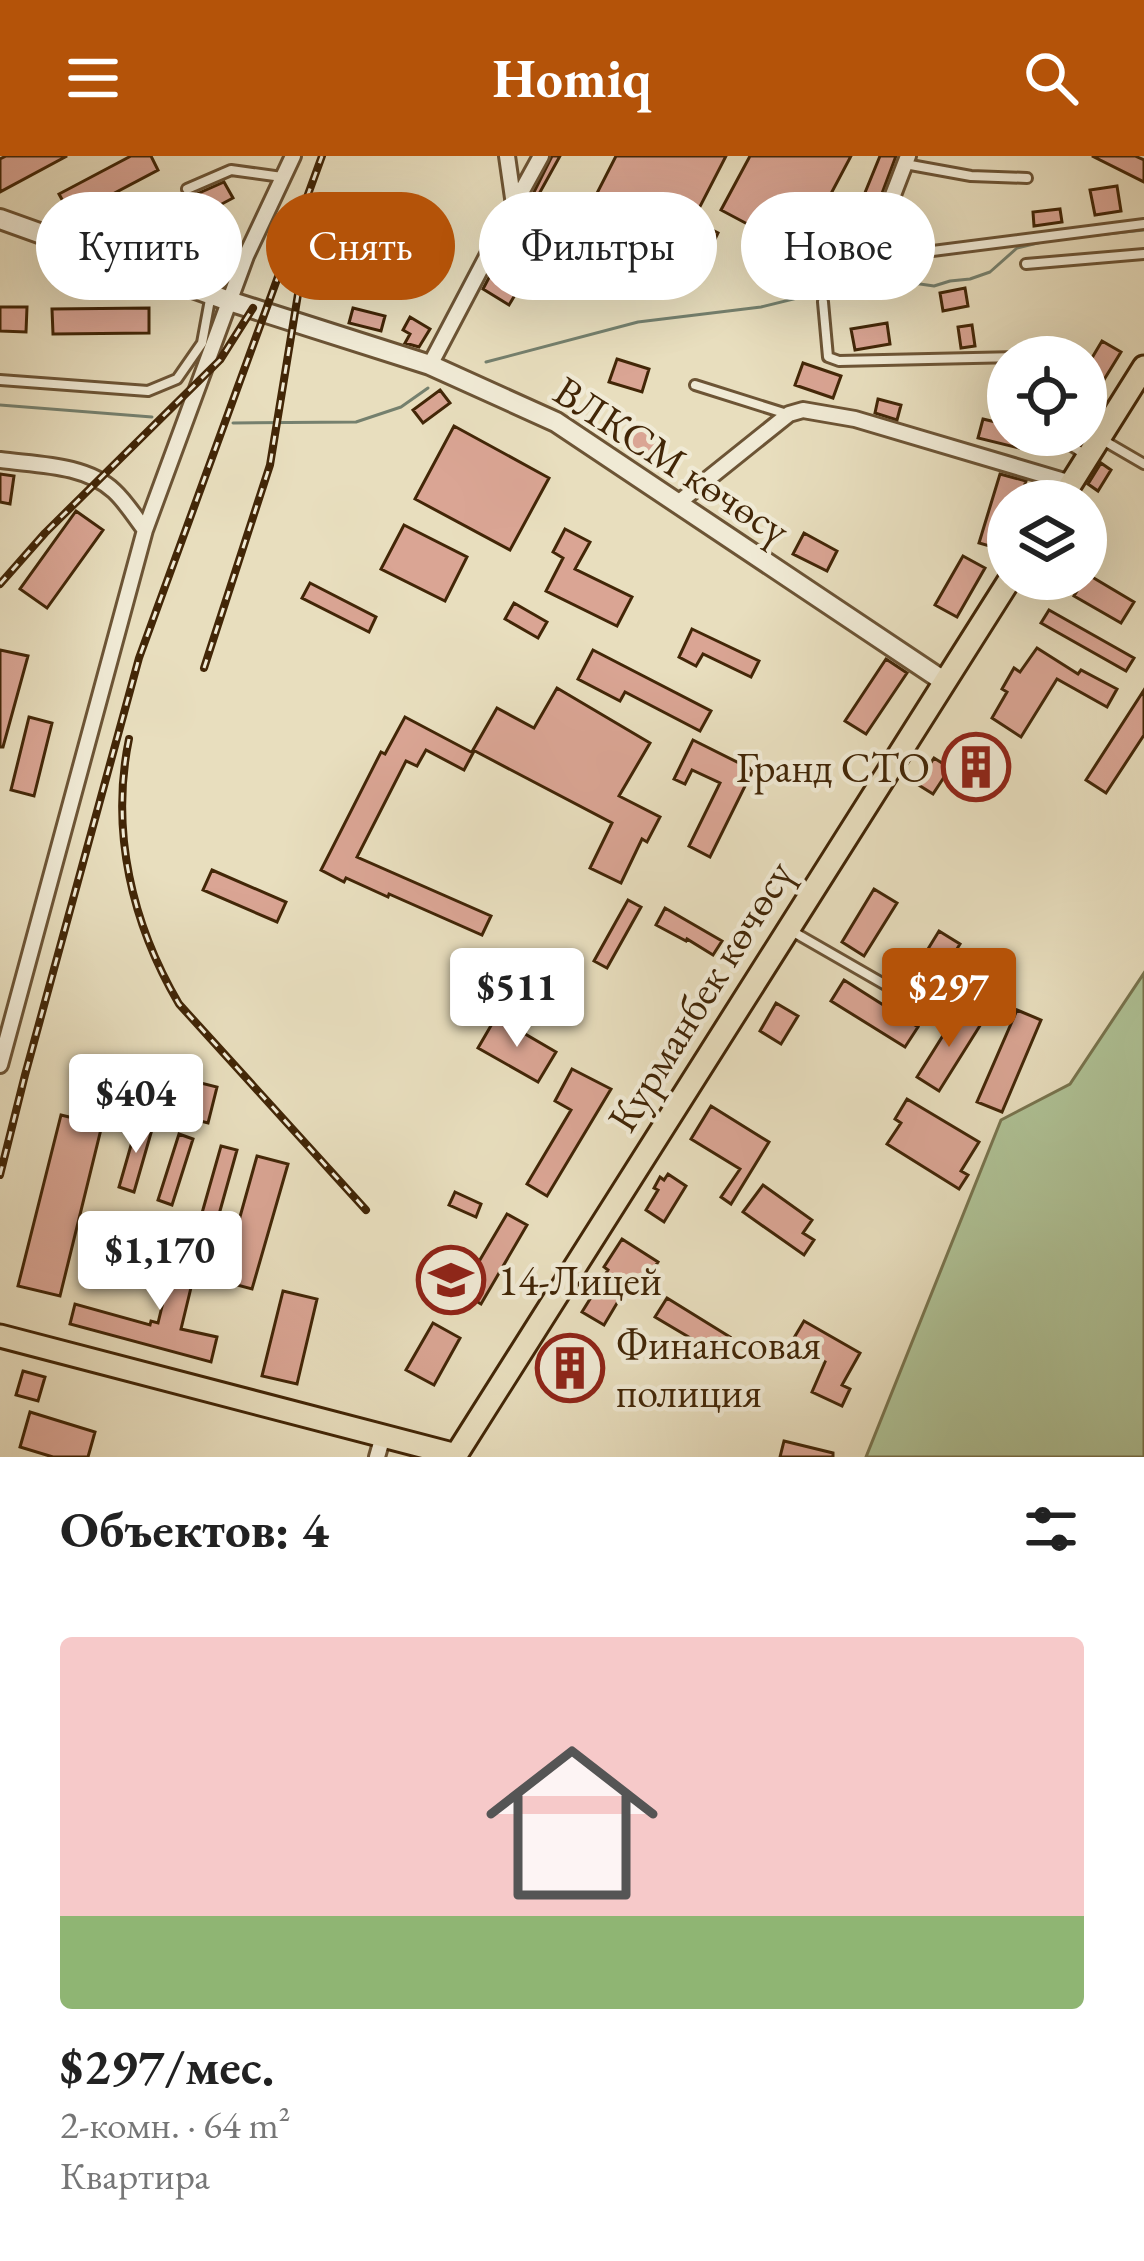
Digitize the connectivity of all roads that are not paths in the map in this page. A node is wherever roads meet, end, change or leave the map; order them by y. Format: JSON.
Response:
{"nodes":[{"id":1,"x":292,"y":156,"type":"edge"},
{"id":2,"x":507,"y":156,"type":"edge"},
{"id":3,"x":541,"y":156,"type":"edge"},
{"id":4,"x":906,"y":160,"type":"edge"},
{"id":5,"x":284,"y":177,"type":"junction"},
{"id":6,"x":1027,"y":178,"type":"dead end"},
{"id":7,"x":187,"y":189,"type":"dead end"},
{"id":8,"x":512,"y":192,"type":"edge"},
{"id":9,"x":521,"y":192,"type":"edge"},
{"id":10,"x":894,"y":192,"type":"edge"},
{"id":11,"x":0,"y":219,"type":"edge"},
{"id":12,"x":1144,"y":224,"type":"edge"},
{"id":13,"x":36,"y":232,"type":"edge"},
{"id":14,"x":935,"y":251,"type":"edge"},
{"id":15,"x":1144,"y":254,"type":"edge"},
{"id":16,"x":242,"y":264,"type":"edge"},
{"id":17,"x":1026,"y":264,"type":"dead end"},
{"id":18,"x":479,"y":271,"type":"edge"},
{"id":19,"x":219,"y":300,"type":"edge"},
{"id":20,"x":219,"y":300,"type":"edge"},
{"id":21,"x":229,"y":300,"type":"edge"},
{"id":22,"x":823,"y":302,"type":"dead end"},
{"id":23,"x":987,"y":358,"type":"edge"},
{"id":24,"x":430,"y":364,"type":"junction"},
{"id":25,"x":1144,"y":367,"type":"edge"},
{"id":26,"x":0,"y":380,"type":"edge"},
{"id":27,"x":694,"y":385,"type":"dead end"},
{"id":28,"x":789,"y":414,"type":"junction"},
{"id":29,"x":1107,"y":426,"type":"edge"},
{"id":30,"x":1107,"y":451,"type":"edge"},
{"id":31,"x":0,"y":460,"type":"edge"},
{"id":32,"x":1144,"y":464,"type":"edge"},
{"id":33,"x":1030,"y":480,"type":"edge"},
{"id":34,"x":678,"y":503,"type":"junction"},
{"id":35,"x":145,"y":530,"type":"junction"},
{"id":36,"x":997,"y":600,"type":"edge"},
{"id":37,"x":945,"y":682,"type":"junction"},
{"id":38,"x":788,"y":929,"type":"junction"},
{"id":39,"x":910,"y":999,"type":"dead end"},
{"id":40,"x":0,"y":1065,"type":"edge"},
{"id":41,"x":0,"y":1336,"type":"edge"},
{"id":42,"x":380,"y":1447,"type":"edge"},
{"id":43,"x":456,"y":1455,"type":"edge"}],
"edges":[{"from":1,"to":5,"type":"street"},
{"from":2,"to":8,"type":"street"},
{"from":3,"to":9,"type":"street"},
{"from":4,"to":6,"type":"lane"},
{"from":4,"to":10,"type":"street"},
{"from":5,"to":7,"type":"lane"},
{"from":5,"to":16,"type":"street"},
{"from":11,"to":13,"type":"street","name":"ВЛКСМ көчөсү"},
{"from":12,"to":14,"type":"lane"},
{"from":15,"to":17,"type":"lane"},
{"from":18,"to":24,"type":"street"},
{"from":19,"to":26,"type":"lane"},
{"from":20,"to":35,"type":"street"},
{"from":21,"to":24,"type":"street","name":"ВЛКСМ көчөсү"},
{"from":22,"to":23,"type":"lane"},
{"from":24,"to":34,"type":"street","name":"ВЛКСМ көчөсү"},
{"from":25,"to":29,"type":"main road"},
{"from":27,"to":28,"type":"lane"},
{"from":28,"to":33,"type":"street"},
{"from":28,"to":34,"type":"street"},
{"from":30,"to":32,"type":"lane"},
{"from":31,"to":35,"type":"street"},
{"from":34,"to":37,"type":"street","name":"ВЛКСМ көчөсү"},
{"from":35,"to":40,"type":"street"},
{"from":36,"to":37,"type":"main road","name":"Курманбек көчөсү"},
{"from":37,"to":38,"type":"main road","name":"Курманбек көчөсү"},
{"from":38,"to":39,"type":"lane"},
{"from":38,"to":43,"type":"main road","name":"Курманбек көчөсү"},
{"from":41,"to":42,"type":"main road"},
{"from":42,"to":43,"type":"main road"}]}
